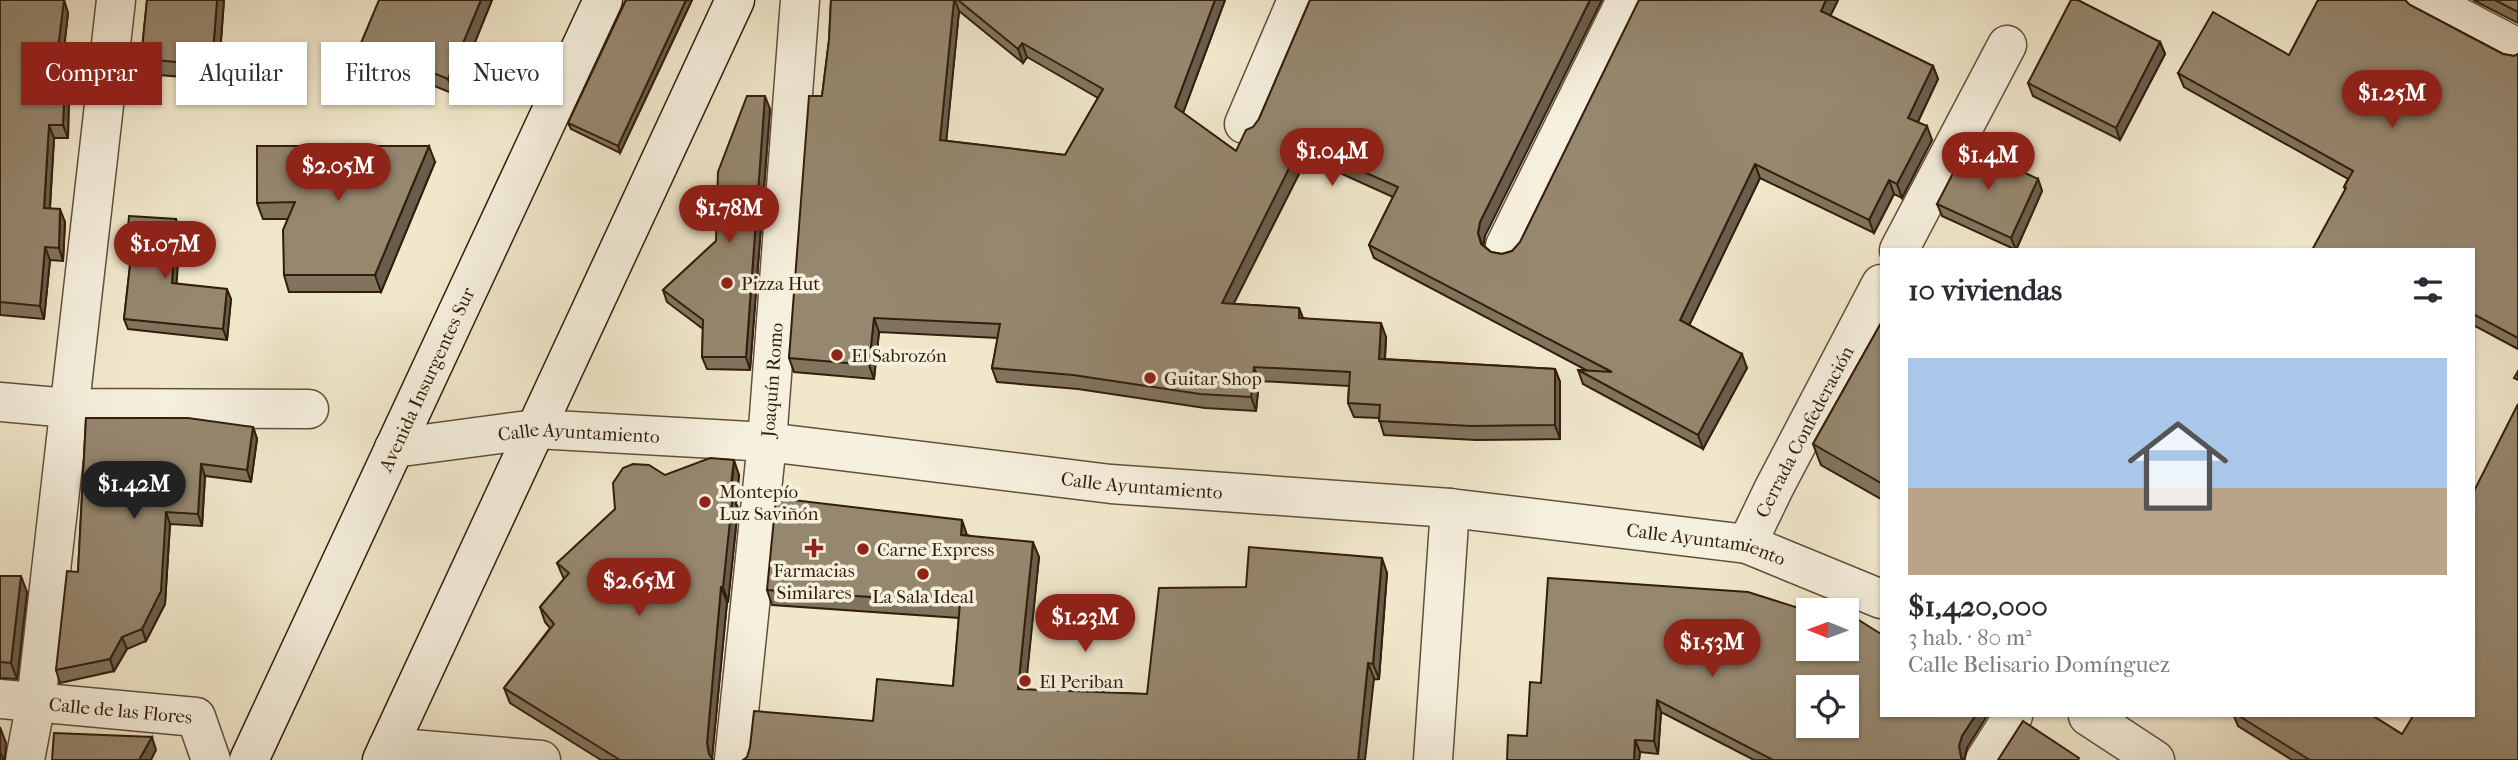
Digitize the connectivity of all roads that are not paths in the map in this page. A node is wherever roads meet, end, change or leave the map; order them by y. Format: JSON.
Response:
{"nodes":[{"id":1,"x":116,"y":0,"type":"edge"},
{"id":2,"x":603,"y":0,"type":"edge"},
{"id":3,"x":735,"y":0,"type":"edge"},
{"id":4,"x":800,"y":0,"type":"edge"},
{"id":5,"x":1297,"y":0,"type":"edge"},
{"id":6,"x":1626,"y":0,"type":"edge"},
{"id":7,"x":2426,"y":0,"type":"edge"},
{"id":8,"x":2007,"y":45,"type":"dead end"},
{"id":9,"x":2518,"y":48,"type":"edge"},
{"id":10,"x":1244,"y":124,"type":"dead end"},
{"id":11,"x":1505,"y":246,"type":"dead end"},
{"id":12,"x":1900,"y":248,"type":"edge"},
{"id":13,"x":1880,"y":286,"type":"edge"},
{"id":14,"x":0,"y":402,"type":"edge"},
{"id":15,"x":69,"y":408,"type":"junction"},
{"id":16,"x":309,"y":409,"type":"dead end"},
{"id":17,"x":536,"y":429,"type":"junction"},
{"id":18,"x":768,"y":442,"type":"junction"},
{"id":19,"x":394,"y":448,"type":"junction"},
{"id":20,"x":1450,"y":508,"type":"junction"},
{"id":21,"x":1747,"y":544,"type":"junction"},
{"id":22,"x":1880,"y":600,"type":"edge"},
{"id":23,"x":18,"y":700,"type":"edge"},
{"id":24,"x":2012,"y":717,"type":"edge"},
{"id":25,"x":2090,"y":717,"type":"edge"},
{"id":26,"x":385,"y":753,"type":"edge"},
{"id":27,"x":25,"y":760,"type":"edge"},
{"id":28,"x":211,"y":760,"type":"edge"},
{"id":29,"x":249,"y":760,"type":"edge"},
{"id":30,"x":541,"y":760,"type":"edge"},
{"id":31,"x":734,"y":760,"type":"edge"},
{"id":32,"x":1433,"y":760,"type":"edge"},
{"id":33,"x":1985,"y":760,"type":"edge"},
{"id":34,"x":2155,"y":760,"type":"edge"}],
"edges":[{"from":1,"to":15,"type":"street"},
{"from":2,"to":19,"type":"street","name":"Avenida Insurgentes Sur"},
{"from":3,"to":17,"type":"street"},
{"from":4,"to":18,"type":"street","name":"Joaquín Romo"},
{"from":5,"to":10,"type":"street"},
{"from":6,"to":11,"type":"street"},
{"from":7,"to":9,"type":"street"},
{"from":8,"to":12,"type":"street"},
{"from":13,"to":21,"type":"street","name":"Cerrada Confederación"},
{"from":14,"to":15,"type":"street"},
{"from":15,"to":16,"type":"street"},
{"from":15,"to":23,"type":"street"},
{"from":17,"to":18,"type":"street","name":"Calle Ayuntamiento"},
{"from":17,"to":19,"type":"street","name":"Calle Ayuntamiento"},
{"from":17,"to":26,"type":"street"},
{"from":18,"to":20,"type":"street","name":"Calle Ayuntamiento"},
{"from":18,"to":31,"type":"street","name":"Joaquín Romo"},
{"from":19,"to":29,"type":"street","name":"Avenida Insurgentes Sur"},
{"from":20,"to":21,"type":"street","name":"Calle Ayuntamiento"},
{"from":20,"to":32,"type":"street"},
{"from":21,"to":22,"type":"street","name":"Calle Ayuntamiento"},
{"from":23,"to":27,"type":"street"},
{"from":23,"to":28,"type":"street","name":"Calle de las Flores"},
{"from":24,"to":33,"type":"street"},
{"from":25,"to":34,"type":"street"},
{"from":26,"to":30,"type":"street"}]}
